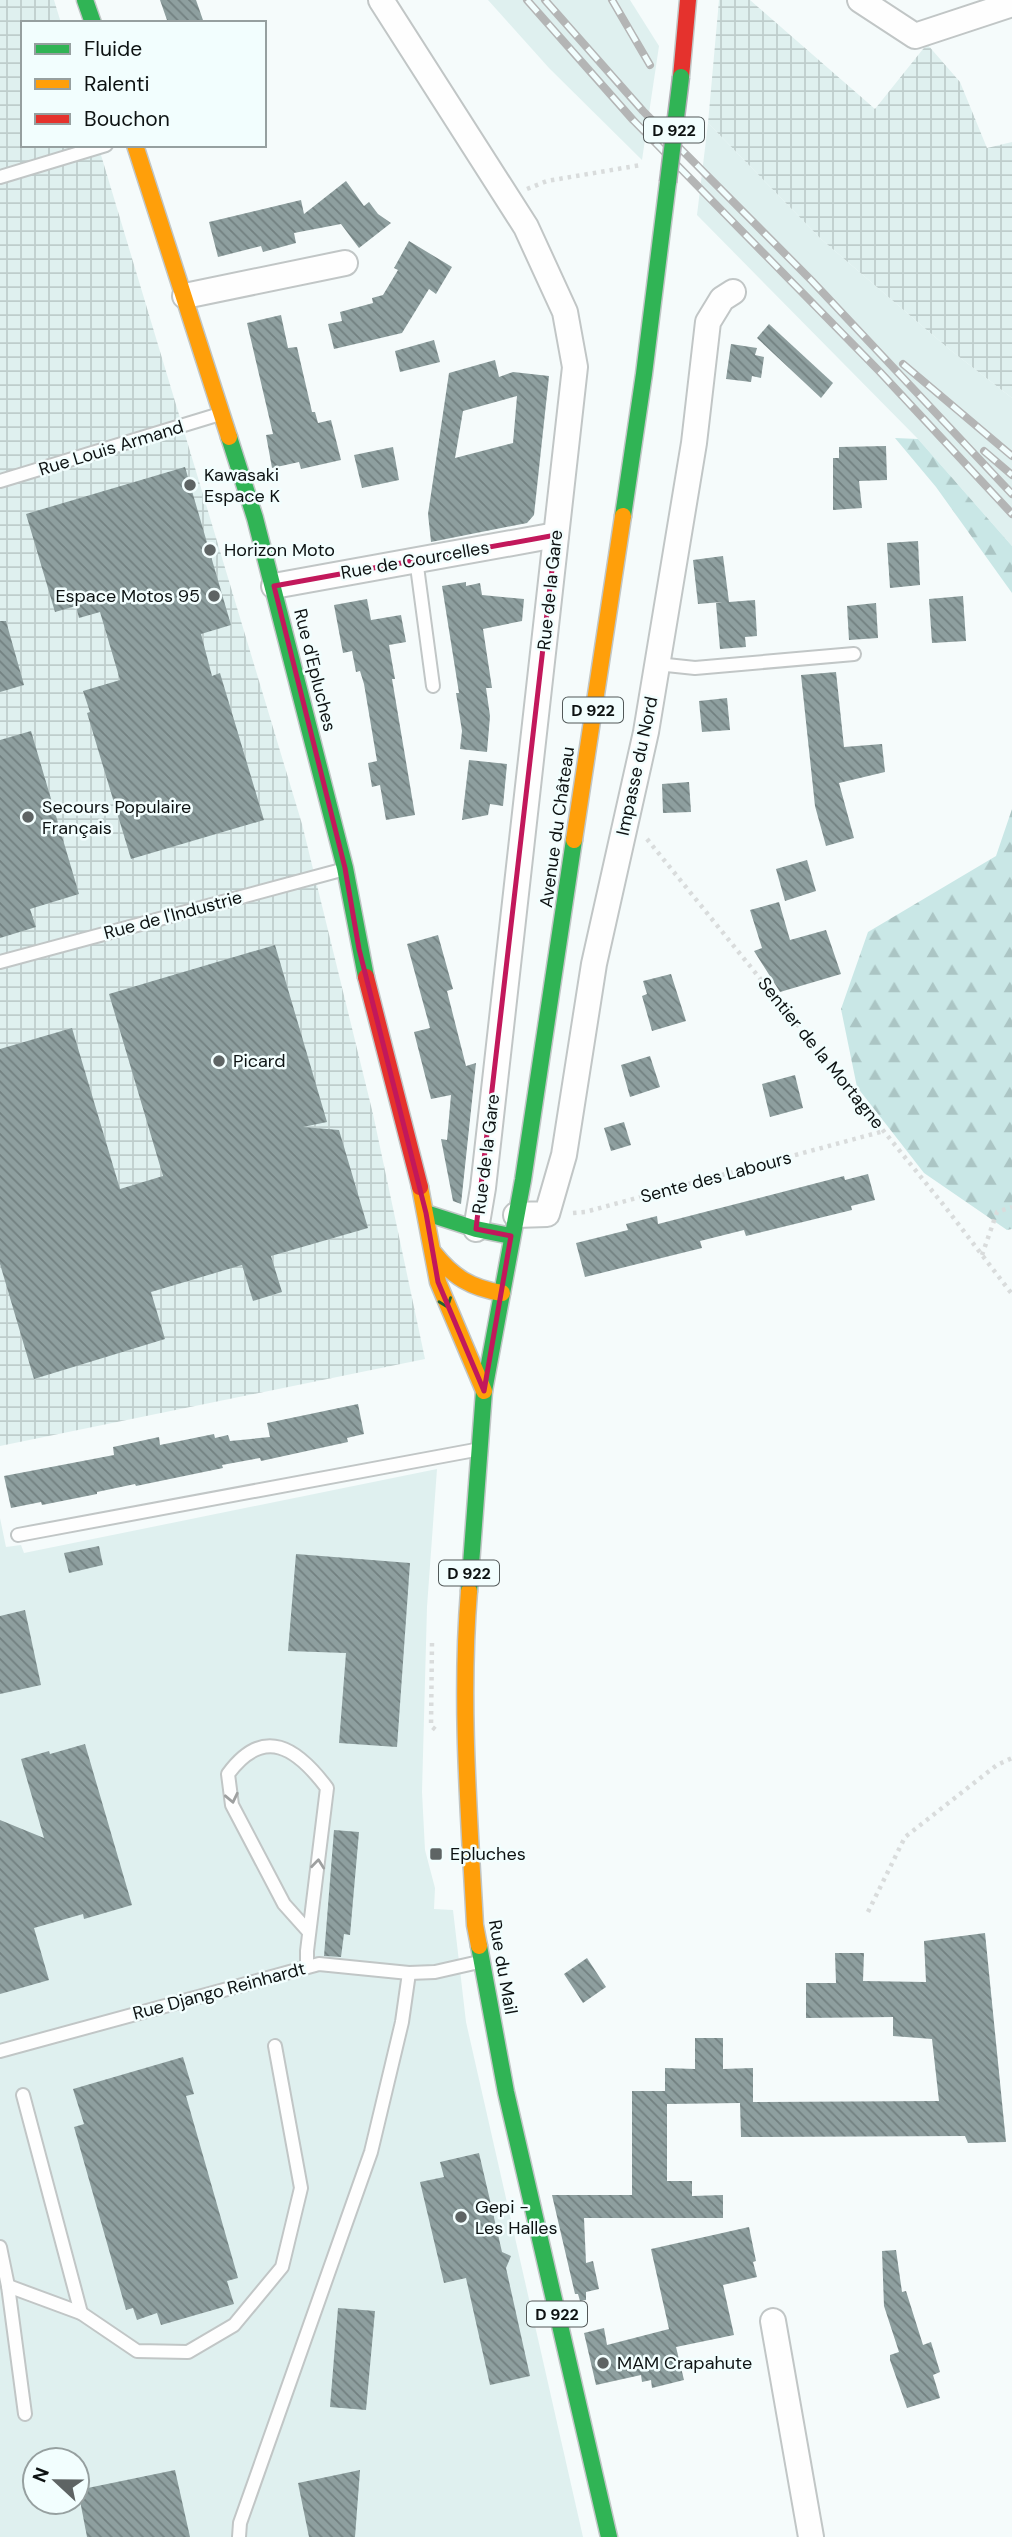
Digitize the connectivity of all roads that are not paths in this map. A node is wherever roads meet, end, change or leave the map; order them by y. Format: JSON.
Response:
{"nodes":[{"id":1,"x":85,"y":0,"type":"edge"},
{"id":2,"x":381,"y":0,"type":"edge"},
{"id":3,"x":688,"y":0,"type":"edge"},
{"id":4,"x":860,"y":0,"type":"edge"},
{"id":5,"x":1012,"y":4,"type":"edge"},
{"id":6,"x":92,"y":21,"type":"edge"},
{"id":7,"x":99,"y":147,"type":"edge"},
{"id":8,"x":136,"y":147,"type":"edge"},
{"id":9,"x":0,"y":177,"type":"edge"},
{"id":10,"x":345,"y":263,"type":"dead end"},
{"id":11,"x":733,"y":292,"type":"dead end"},
{"id":12,"x":185,"y":296,"type":"junction"},
{"id":13,"x":222,"y":413,"type":"junction"},
{"id":14,"x":0,"y":481,"type":"edge"},
{"id":15,"x":556,"y":535,"type":"junction"},
{"id":16,"x":416,"y":559,"type":"junction"},
{"id":17,"x":274,"y":586,"type":"junction"},
{"id":18,"x":854,"y":654,"type":"dead end"},
{"id":19,"x":657,"y":664,"type":"junction"},
{"id":20,"x":433,"y":686,"type":"dead end"},
{"id":21,"x":345,"y":868,"type":"junction"},
{"id":22,"x":0,"y":962,"type":"edge"},
{"id":23,"x":426,"y":1213,"type":"junction"},
{"id":24,"x":513,"y":1225,"type":"junction"},
{"id":25,"x":476,"y":1229,"type":"junction"},
{"id":26,"x":434,"y":1252,"type":"junction"},
{"id":27,"x":502,"y":1293,"type":"junction"},
{"id":28,"x":484,"y":1391,"type":"junction"},
{"id":29,"x":478,"y":1450,"type":"junction"},
{"id":30,"x":18,"y":1535,"type":"dead end"},
{"id":31,"x":309,"y":1931,"type":"junction"},
{"id":32,"x":483,"y":1961,"type":"junction"},
{"id":33,"x":307,"y":1966,"type":"junction"},
{"id":34,"x":408,"y":1973,"type":"junction"},
{"id":35,"x":275,"y":2046,"type":"dead end"},
{"id":36,"x":0,"y":2051,"type":"edge"},
{"id":37,"x":23,"y":2095,"type":"dead end"},
{"id":38,"x":0,"y":2246,"type":"edge"},
{"id":39,"x":8,"y":2286,"type":"junction"},
{"id":40,"x":81,"y":2313,"type":"junction"},
{"id":41,"x":773,"y":2321,"type":"dead end"},
{"id":42,"x":25,"y":2414,"type":"dead end"},
{"id":43,"x":239,"y":2537,"type":"edge"},
{"id":44,"x":609,"y":2537,"type":"edge"},
{"id":45,"x":811,"y":2537,"type":"edge"}],
"edges":[{"from":1,"to":6,"type":"main road"},
{"from":2,"to":15,"type":"street","name":"Rue de la Gare"},
{"from":3,"to":24,"type":"main road","name":"Avenue du Château","number":"D 922","bridge":true},
{"from":4,"to":5,"type":"street"},
{"from":7,"to":9,"type":"lane"},
{"from":8,"to":12,"type":"main road","name":"Rue d'Epluches"},
{"from":10,"to":12,"type":"street"},
{"from":11,"to":19,"type":"street","name":"Impasse du Nord"},
{"from":12,"to":13,"type":"main road","name":"Rue d'Epluches"},
{"from":13,"to":14,"type":"lane","name":"Rue Louis Armand"},
{"from":13,"to":17,"type":"main road","name":"Rue d'Epluches"},
{"from":15,"to":16,"type":"street","name":"Rue de Courcelles"},
{"from":15,"to":25,"type":"street","name":"Rue de la Gare"},
{"from":16,"to":17,"type":"street","name":"Rue de Courcelles"},
{"from":16,"to":20,"type":"lane"},
{"from":17,"to":21,"type":"main road","name":"Rue d'Epluches"},
{"from":18,"to":19,"type":"lane"},
{"from":19,"to":24,"type":"street","name":"Impasse du Nord"},
{"from":21,"to":22,"type":"lane","name":"Rue de l'Industrie"},
{"from":21,"to":23,"type":"main road","name":"Rue d'Epluches"},
{"from":23,"to":25,"type":"main road"},
{"from":23,"to":26,"type":"main road","name":"Rue d'Epluches"},
{"from":24,"to":25,"type":"main road"},
{"from":24,"to":27,"type":"main road","name":"Avenue du Château","number":"D 922"},
{"from":26,"to":27,"type":"main road","name":"Rue d'Epluches"},
{"from":26,"to":28,"type":"main road","name":"Rue d'Epluches","one_way":true},
{"from":27,"to":28,"type":"main road","name":"Avenue du Château","number":"D 922"},
{"from":28,"to":29,"type":"main road","name":"Rue du Mail","number":"D 922"},
{"from":29,"to":30,"type":"lane"},
{"from":29,"to":32,"type":"main road","name":"Rue du Mail","number":"D 922"},
{"from":31,"to":31,"type":"lane","one_way":true},
{"from":31,"to":33,"type":"lane"},
{"from":32,"to":34,"type":"lane","name":"Rue Django Reinhardt"},
{"from":32,"to":44,"type":"main road","name":"Rue du Mail","number":"D 922"},
{"from":33,"to":34,"type":"lane","name":"Rue Django Reinhardt"},
{"from":33,"to":36,"type":"lane","name":"Rue Django Reinhardt"},
{"from":34,"to":43,"type":"lane"},
{"from":35,"to":40,"type":"lane"},
{"from":37,"to":40,"type":"lane"},
{"from":38,"to":39,"type":"lane"},
{"from":39,"to":40,"type":"lane"},
{"from":39,"to":42,"type":"lane"},
{"from":41,"to":45,"type":"street"}]}
